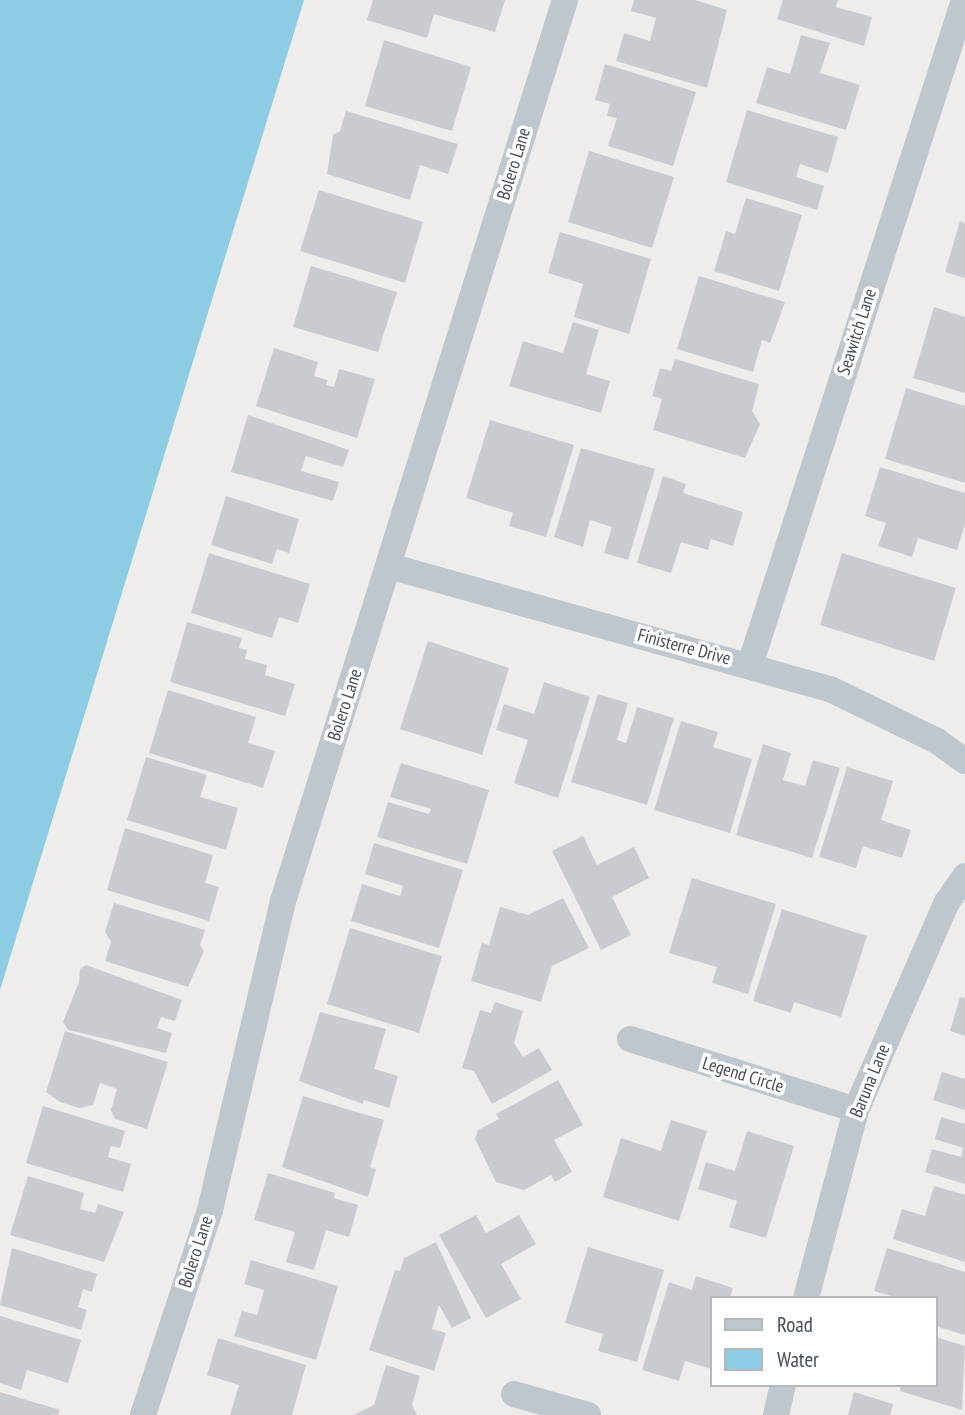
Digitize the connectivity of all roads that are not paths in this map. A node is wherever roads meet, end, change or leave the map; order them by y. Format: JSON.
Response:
{"nodes":[{"id":1,"x":565,"y":0,"type":"edge"},
{"id":2,"x":964,"y":0,"type":"edge"},
{"id":3,"x":389,"y":566,"type":"junction"},
{"id":4,"x":750,"y":665,"type":"junction"},
{"id":5,"x":965,"y":761,"type":"edge"},
{"id":6,"x":965,"y":876,"type":"edge"},
{"id":7,"x":630,"y":1040,"type":"dead end"},
{"id":8,"x":856,"y":1110,"type":"junction"},
{"id":9,"x":807,"y":1296,"type":"edge"},
{"id":10,"x":782,"y":1387,"type":"edge"},
{"id":11,"x":514,"y":1394,"type":"dead end"},
{"id":12,"x":143,"y":1415,"type":"edge"},
{"id":13,"x":588,"y":1415,"type":"edge"},
{"id":14,"x":775,"y":1415,"type":"edge"}],
"edges":[{"from":1,"to":3,"type":"street","name":"Bolero Lane"},
{"from":2,"to":4,"type":"street","name":"Seawitch Lane"},
{"from":3,"to":4,"type":"street","name":"Finisterre Drive"},
{"from":3,"to":12,"type":"street","name":"Bolero Lane"},
{"from":4,"to":5,"type":"street","name":"Finisterre Drive"},
{"from":6,"to":8,"type":"street","name":"Baruna Lane"},
{"from":7,"to":8,"type":"street","name":"Legend Circle"},
{"from":8,"to":9,"type":"street","name":"Baruna Lane"},
{"from":10,"to":14,"type":"street"},
{"from":11,"to":13,"type":"street"}]}
